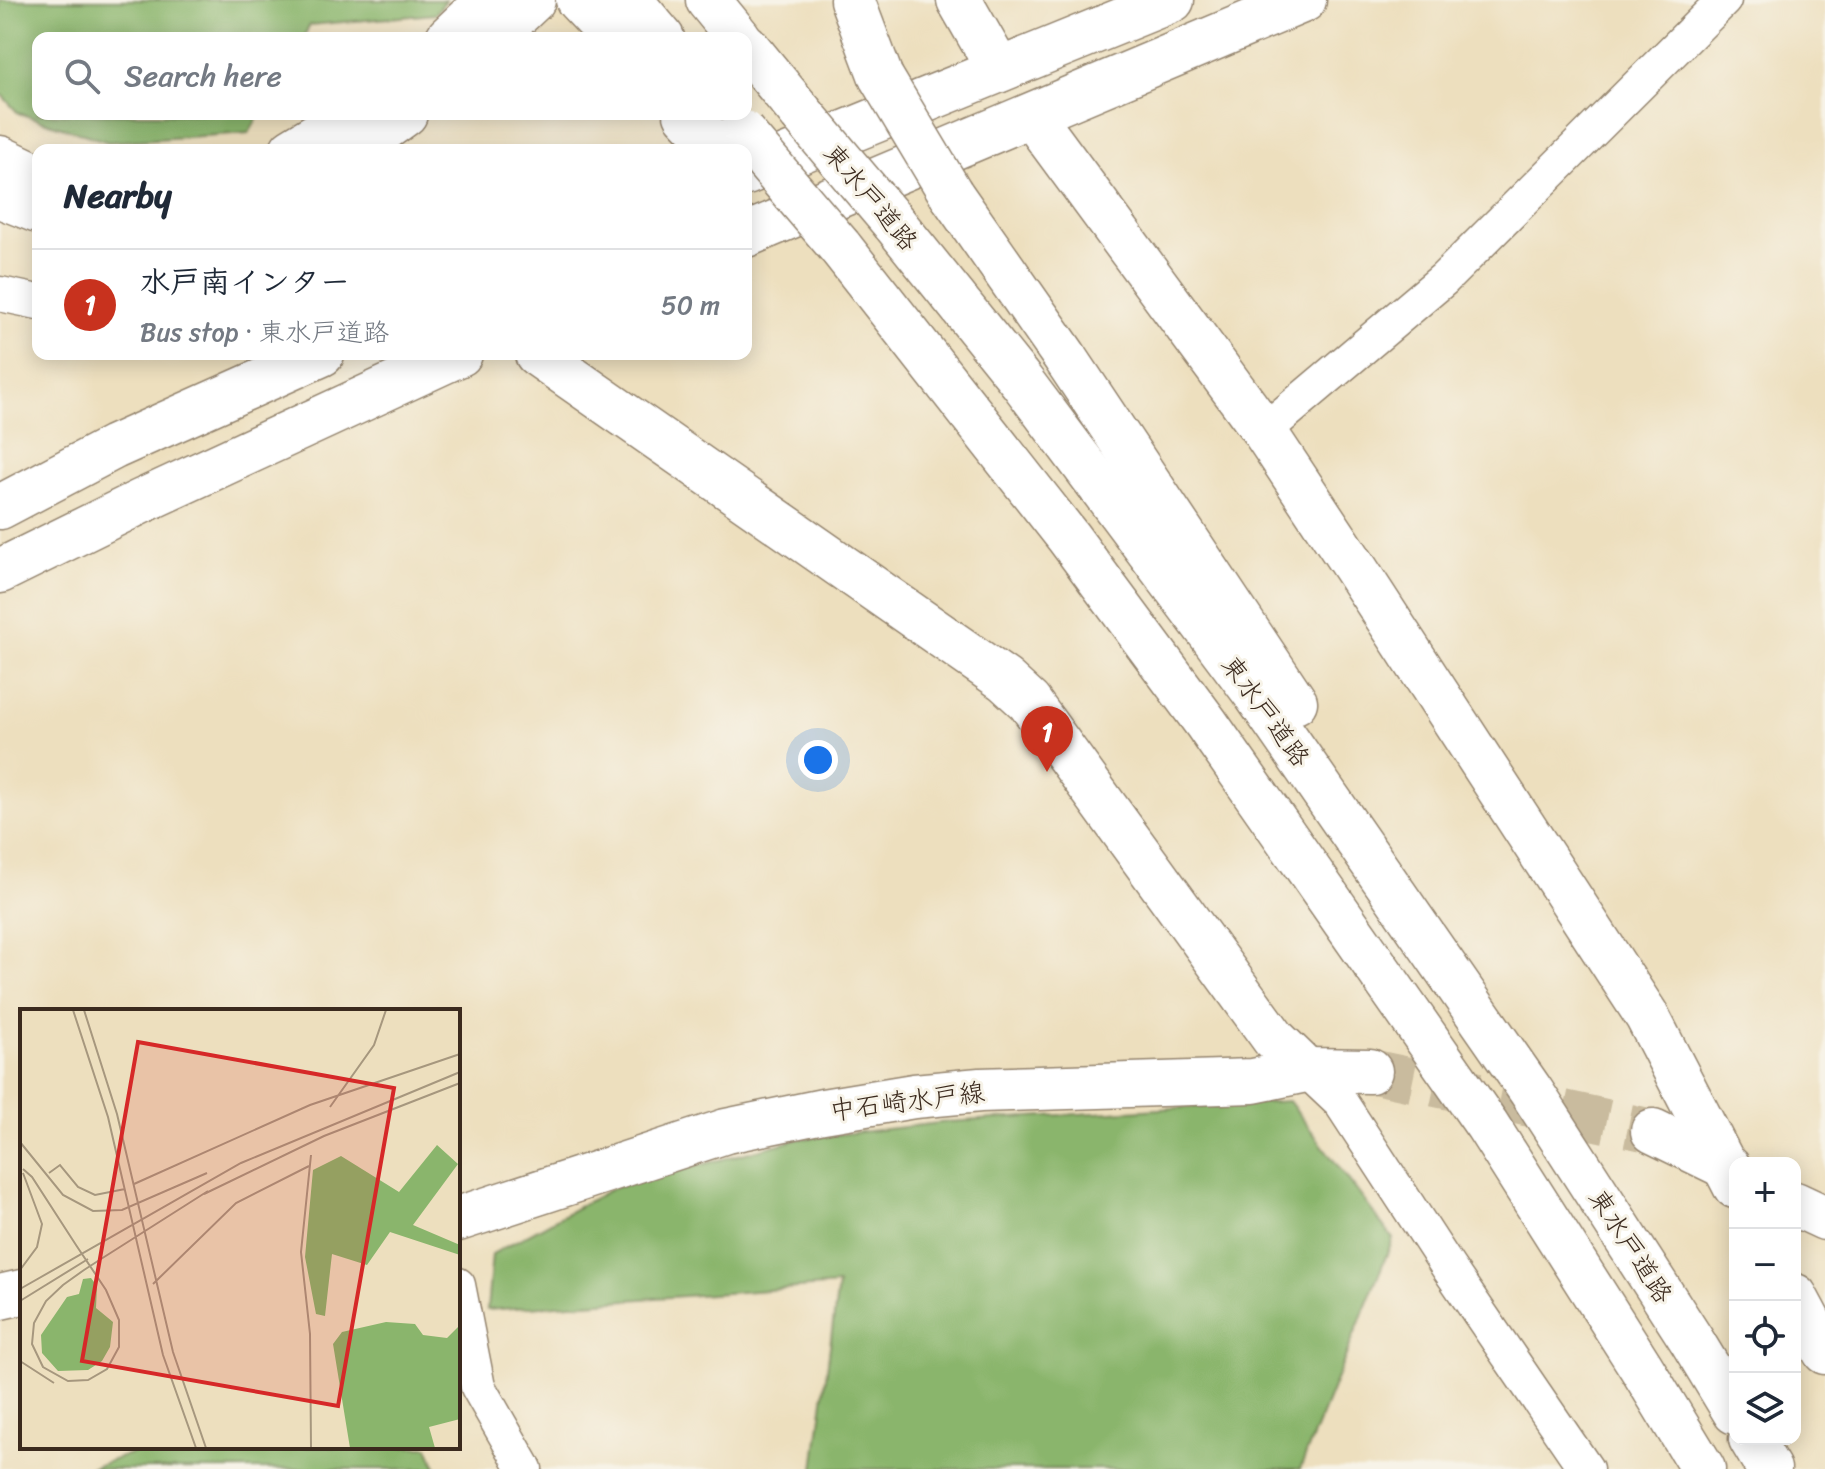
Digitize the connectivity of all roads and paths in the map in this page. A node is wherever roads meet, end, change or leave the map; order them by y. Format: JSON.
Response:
{"nodes":[{"id":1,"x":488,"y":0,"type":"edge"},
{"id":2,"x":533,"y":0,"type":"edge"},
{"id":3,"x":630,"y":0,"type":"edge"},
{"id":4,"x":708,"y":0,"type":"edge"},
{"id":5,"x":852,"y":0,"type":"edge"},
{"id":6,"x":959,"y":0,"type":"edge"},
{"id":7,"x":1172,"y":0,"type":"edge"},
{"id":8,"x":1304,"y":0,"type":"edge"},
{"id":9,"x":1724,"y":0,"type":"edge"},
{"id":10,"x":581,"y":3,"type":"edge"},
{"id":11,"x":454,"y":32,"type":"edge"},
{"id":12,"x":499,"y":32,"type":"edge"},
{"id":13,"x":608,"y":32,"type":"edge"},
{"id":14,"x":657,"y":32,"type":"edge"},
{"id":15,"x":734,"y":32,"type":"edge"},
{"id":16,"x":752,"y":53,"type":"edge"},
{"id":17,"x":999,"y":70,"type":"junction"},
{"id":18,"x":1032,"y":116,"type":"junction"},
{"id":19,"x":341,"y":120,"type":"edge"},
{"id":20,"x":397,"y":120,"type":"edge"},
{"id":21,"x":694,"y":120,"type":"edge"},
{"id":22,"x":302,"y":144,"type":"edge"},
{"id":23,"x":363,"y":144,"type":"edge"},
{"id":24,"x":726,"y":144,"type":"edge"},
{"id":25,"x":750,"y":144,"type":"edge"},
{"id":26,"x":0,"y":158,"type":"edge"},
{"id":27,"x":752,"y":170,"type":"edge"},
{"id":28,"x":32,"y":173,"type":"edge"},
{"id":29,"x":0,"y":196,"type":"edge"},
{"id":30,"x":32,"y":209,"type":"edge"},
{"id":31,"x":752,"y":233,"type":"edge"},
{"id":32,"x":0,"y":294,"type":"edge"},
{"id":33,"x":32,"y":301,"type":"edge"},
{"id":34,"x":309,"y":360,"type":"edge"},
{"id":35,"x":447,"y":360,"type":"edge"},
{"id":36,"x":546,"y":360,"type":"edge"},
{"id":37,"x":1264,"y":431,"type":"junction"},
{"id":38,"x":0,"y":507,"type":"edge"},
{"id":39,"x":0,"y":571,"type":"edge"},
{"id":40,"x":1306,"y":1070,"type":"junction"},
{"id":41,"x":1370,"y":1071,"type":"tunnel mouth"},
{"id":42,"x":1531,"y":1091,"type":"junction"},
{"id":43,"x":1653,"y":1131,"type":"tunnel mouth"},
{"id":44,"x":1729,"y":1170,"type":"edge"},
{"id":45,"x":1729,"y":1173,"type":"edge"},
{"id":46,"x":1801,"y":1207,"type":"edge"},
{"id":47,"x":460,"y":1218,"type":"edge"},
{"id":48,"x":1825,"y":1218,"type":"edge"},
{"id":49,"x":20,"y":1292,"type":"edge"},
{"id":50,"x":460,"y":1295,"type":"edge"},
{"id":51,"x":0,"y":1297,"type":"edge"},
{"id":52,"x":1798,"y":1301,"type":"edge"},
{"id":53,"x":1825,"y":1352,"type":"edge"},
{"id":54,"x":1729,"y":1402,"type":"edge"},
{"id":55,"x":1755,"y":1445,"type":"edge"},
{"id":56,"x":525,"y":1469,"type":"edge"},
{"id":57,"x":1586,"y":1469,"type":"edge"},
{"id":58,"x":1703,"y":1469,"type":"edge"},
{"id":59,"x":1769,"y":1469,"type":"edge"}],
"edges":[{"from":1,"to":11,"type":"main road"},
{"from":2,"to":12,"type":"main road"},
{"from":3,"to":14,"type":"main road"},
{"from":4,"to":15,"type":"main road"},
{"from":5,"to":42,"type":"main road","bridge":true},
{"from":6,"to":17,"type":"main road"},
{"from":7,"to":17,"type":"main road"},
{"from":8,"to":18,"type":"main road"},
{"from":9,"to":37,"type":"street"},
{"from":10,"to":13,"type":"main road"},
{"from":16,"to":42,"type":"main road","name":"東水戸道路","bridge":true},
{"from":17,"to":25,"type":"main road"},
{"from":18,"to":31,"type":"main road"},
{"from":18,"to":37,"type":"main road"},
{"from":19,"to":22,"type":"main road"},
{"from":20,"to":23,"type":"main road"},
{"from":21,"to":24,"type":"main road"},
{"from":26,"to":28,"type":"main road"},
{"from":27,"to":58,"type":"main road"},
{"from":29,"to":30,"type":"main road"},
{"from":32,"to":33,"type":"street"},
{"from":34,"to":38,"type":"main road"},
{"from":35,"to":39,"type":"main road"},
{"from":36,"to":40,"type":"main road"},
{"from":37,"to":44,"type":"main road"},
{"from":40,"to":41,"type":"main road","name":"中石崎水戸線"},
{"from":40,"to":47,"type":"main road","name":"中石崎水戸線"},
{"from":40,"to":57,"type":"street"},
{"from":42,"to":54,"type":"main road","name":"東水戸道路"},
{"from":43,"to":45,"type":"main road"},
{"from":46,"to":48,"type":"main road"},
{"from":49,"to":51,"type":"main road"},
{"from":50,"to":56,"type":"street"},
{"from":52,"to":53,"type":"main road"},
{"from":55,"to":59,"type":"main road"}]}
